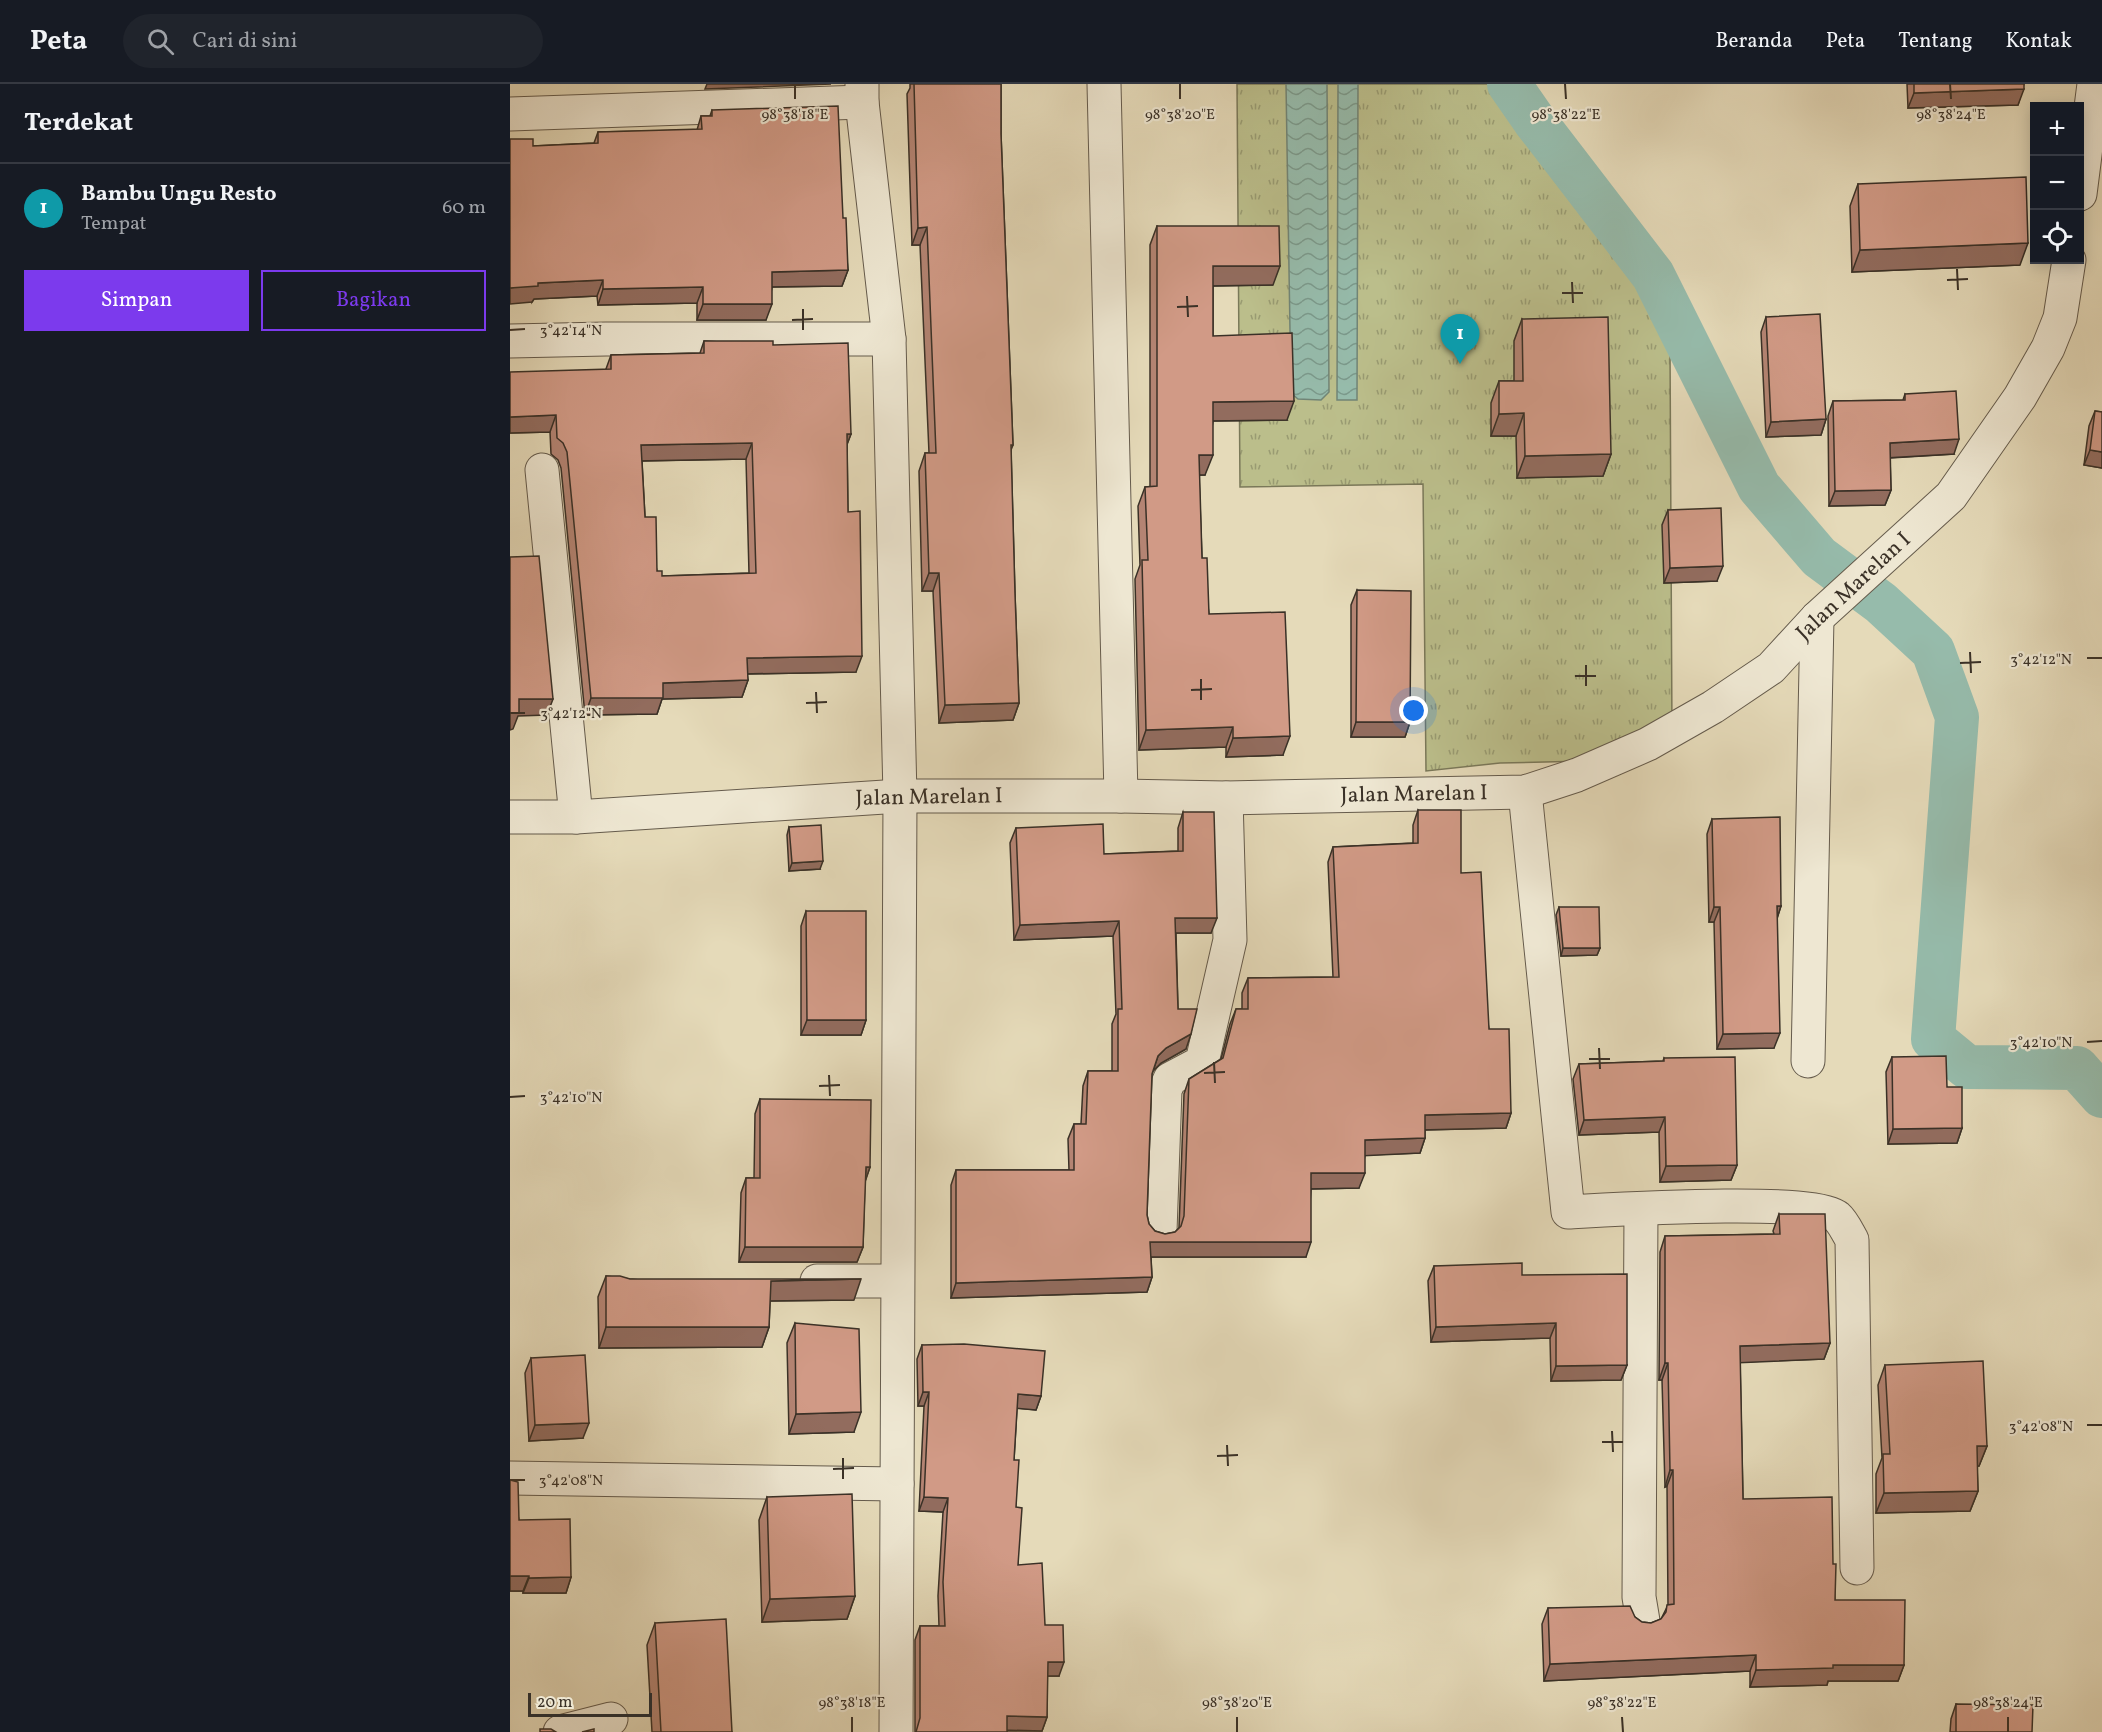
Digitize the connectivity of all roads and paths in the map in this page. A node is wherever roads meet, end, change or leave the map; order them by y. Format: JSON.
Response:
{"nodes":[{"id":1,"x":1104,"y":84,"type":"edge"},
{"id":2,"x":2094,"y":84,"type":"edge"},
{"id":3,"x":862,"y":93,"type":"edge"},
{"id":4,"x":645,"y":97,"type":"edge"},
{"id":5,"x":510,"y":114,"type":"edge"},
{"id":6,"x":2084,"y":157,"type":"edge"},
{"id":7,"x":2068,"y":264,"type":"edge"},
{"id":8,"x":889,"y":339,"type":"junction"},
{"id":9,"x":510,"y":341,"type":"edge"},
{"id":10,"x":542,"y":470,"type":"dead end"},
{"id":11,"x":1816,"y":618,"type":"junction"},
{"id":12,"x":1525,"y":792,"type":"junction"},
{"id":13,"x":900,"y":796,"type":"junction"},
{"id":14,"x":1121,"y":796,"type":"junction"},
{"id":15,"x":1226,"y":798,"type":"junction"},
{"id":16,"x":510,"y":817,"type":"edge"},
{"id":17,"x":576,"y":817,"type":"junction"},
{"id":18,"x":1808,"y":1061,"type":"dead end"},
{"id":19,"x":1641,"y":1209,"type":"junction"},
{"id":20,"x":1160,"y":1231,"type":"edge"},
{"id":21,"x":790,"y":1281,"type":"edge"},
{"id":22,"x":897,"y":1281,"type":"junction"},
{"id":23,"x":510,"y":1478,"type":"edge"},
{"id":24,"x":897,"y":1484,"type":"junction"},
{"id":25,"x":1857,"y":1568,"type":"dead end"},
{"id":26,"x":1643,"y":1621,"type":"edge"},
{"id":27,"x":611,"y":1719,"type":"dead end"},
{"id":28,"x":560,"y":1732,"type":"edge"},
{"id":29,"x":896,"y":1732,"type":"edge"}],
"edges":[{"from":1,"to":14,"type":"street"},
{"from":2,"to":6,"type":"street"},
{"from":3,"to":4,"type":"street"},
{"from":3,"to":8,"type":"street"},
{"from":4,"to":5,"type":"street"},
{"from":7,"to":11,"type":"street","name":"Jalan Marelan I"},
{"from":8,"to":9,"type":"street"},
{"from":8,"to":13,"type":"street"},
{"from":10,"to":17,"type":"street"},
{"from":11,"to":12,"type":"street","name":"Jalan Marelan I"},
{"from":11,"to":18,"type":"street"},
{"from":12,"to":15,"type":"street","name":"Jalan Marelan I"},
{"from":12,"to":19,"type":"street"},
{"from":13,"to":14,"type":"street","name":"Jalan Marelan I"},
{"from":13,"to":17,"type":"street","name":"Jalan Marelan I"},
{"from":13,"to":22,"type":"street"},
{"from":14,"to":15,"type":"street","name":"Jalan Marelan I"},
{"from":15,"to":20,"type":"street"},
{"from":16,"to":17,"type":"street","name":"Jalan Marelan I"},
{"from":19,"to":25,"type":"street"},
{"from":19,"to":26,"type":"street"},
{"from":21,"to":22,"type":"street"},
{"from":22,"to":24,"type":"street"},
{"from":23,"to":24,"type":"street"},
{"from":24,"to":29,"type":"street"},
{"from":27,"to":28,"type":"street"}]}
